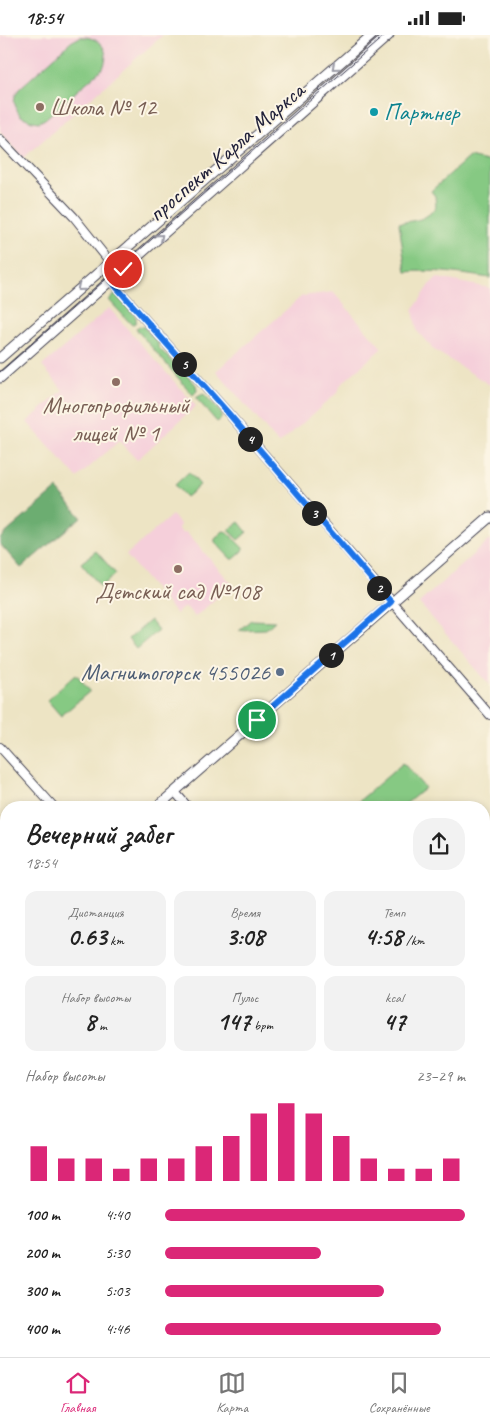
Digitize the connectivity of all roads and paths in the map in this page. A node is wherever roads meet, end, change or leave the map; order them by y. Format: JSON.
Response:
{"nodes":[{"id":1,"x":372,"y":35,"type":"edge"},
{"id":2,"x":389,"y":35,"type":"edge"},
{"id":3,"x":0,"y":139,"type":"edge"},
{"id":4,"x":110,"y":261,"type":"junction"},
{"id":5,"x":101,"y":269,"type":"junction"},
{"id":6,"x":120,"y":273,"type":"junction"},
{"id":7,"x":111,"y":281,"type":"junction"},
{"id":8,"x":0,"y":358,"type":"edge"},
{"id":9,"x":0,"y":378,"type":"edge"},
{"id":10,"x":490,"y":517,"type":"edge"},
{"id":11,"x":391,"y":602,"type":"junction"},
{"id":12,"x":490,"y":715,"type":"edge"},
{"id":13,"x":0,"y":747,"type":"edge"},
{"id":14,"x":175,"y":792,"type":"junction"},
{"id":15,"x":49,"y":801,"type":"edge"},
{"id":16,"x":164,"y":801,"type":"edge"},
{"id":17,"x":183,"y":801,"type":"edge"}],
"edges":[{"from":1,"to":4,"type":"main road","name":"проспект Карла Маркса","one_way":true},
{"from":6,"to":2,"type":"main road","name":"проспект Карла Маркса","one_way":true},
{"from":3,"to":4,"type":"street"},
{"from":4,"to":5,"type":"main road","name":"проспект Карла Маркса"},
{"from":4,"to":6,"type":"main road"},
{"from":5,"to":7,"type":"main road"},
{"from":5,"to":8,"type":"main road","name":"проспект Карла Маркса","one_way":true},
{"from":6,"to":7,"type":"main road","name":"проспект Карла Маркса"},
{"from":7,"to":9,"type":"main road","name":"проспект Карла Маркса"},
{"from":7,"to":11,"type":"street"},
{"from":10,"to":11,"type":"main road"},
{"from":11,"to":12,"type":"street"},
{"from":11,"to":14,"type":"main road"},
{"from":13,"to":15,"type":"street"},
{"from":14,"to":16,"type":"main road"},
{"from":14,"to":17,"type":"street"}]}
